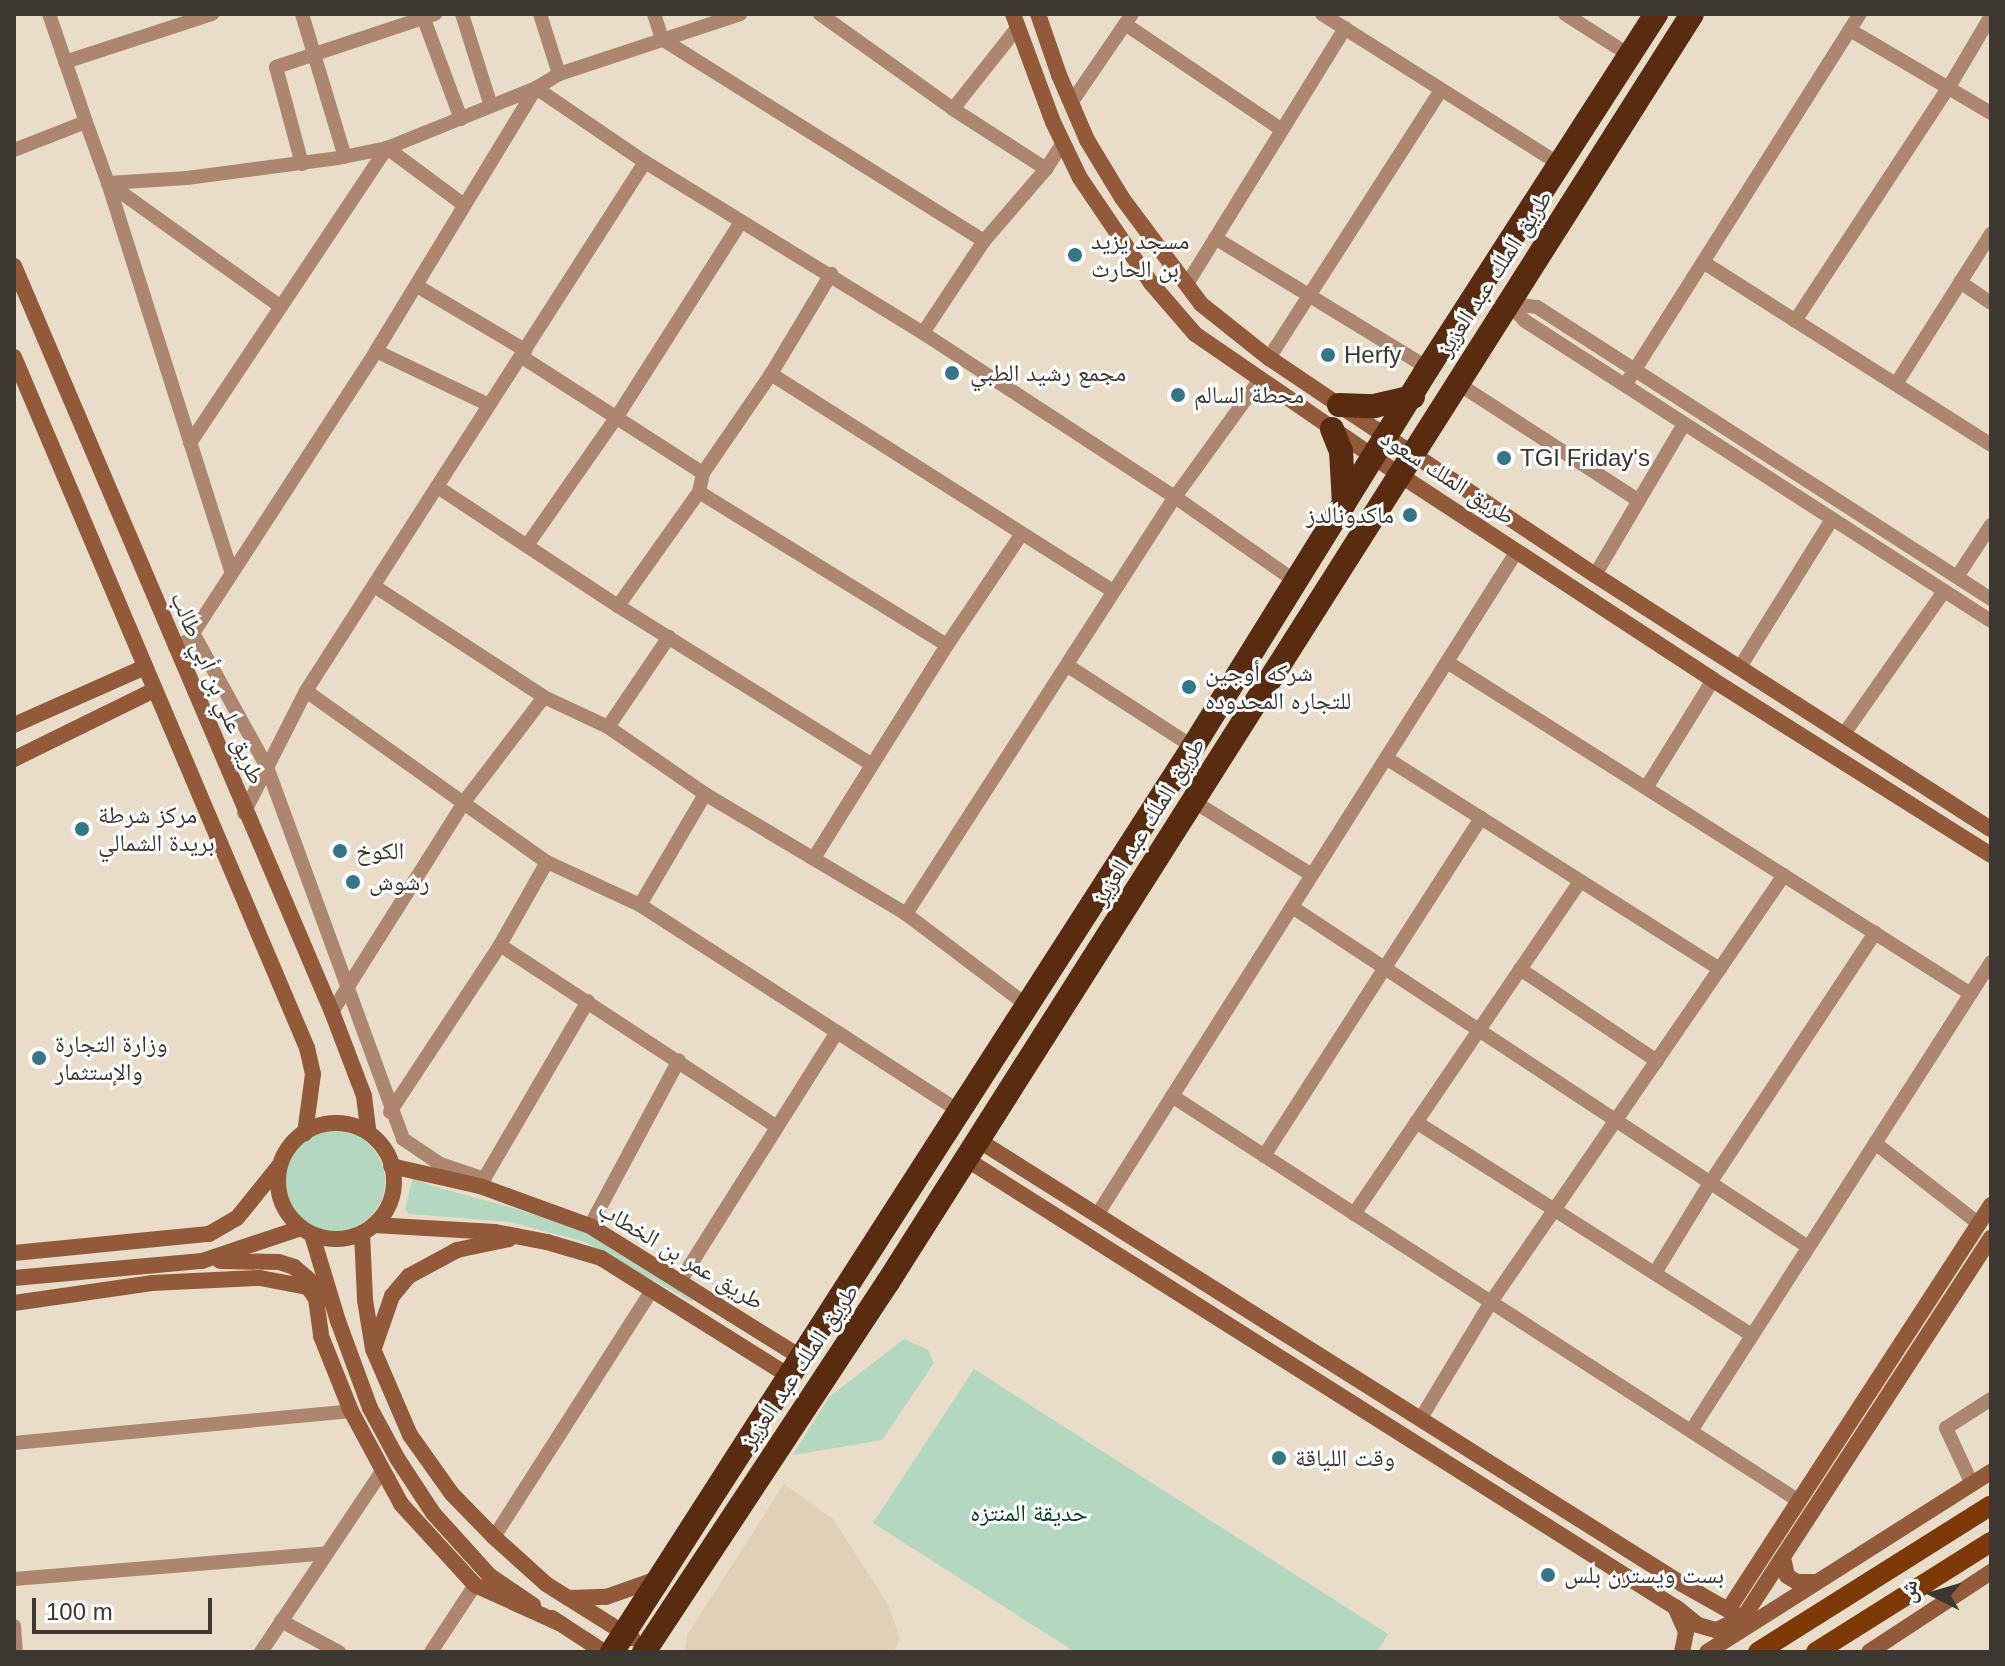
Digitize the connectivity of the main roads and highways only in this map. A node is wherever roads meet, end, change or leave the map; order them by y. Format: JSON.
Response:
{"nodes":[{"id":1,"x":1038,"y":14,"type":"edge"},
{"id":2,"x":1656,"y":14,"type":"edge"},
{"id":3,"x":1692,"y":14,"type":"edge"},
{"id":4,"x":1016,"y":20,"type":"edge"},
{"id":5,"x":14,"y":266,"type":"edge"},
{"id":6,"x":14,"y":357,"type":"edge"},
{"id":7,"x":1413,"y":397,"type":"junction"},
{"id":8,"x":1339,"y":405,"type":"junction"},
{"id":9,"x":1332,"y":429,"type":"junction"},
{"id":10,"x":1389,"y":436,"type":"junction"},
{"id":11,"x":1414,"y":453,"type":"junction"},
{"id":12,"x":1375,"y":457,"type":"junction"},
{"id":13,"x":1400,"y":475,"type":"junction"},
{"id":14,"x":1344,"y":505,"type":"junction"},
{"id":15,"x":145,"y":667,"type":"junction"},
{"id":16,"x":154,"y":690,"type":"junction"},
{"id":17,"x":14,"y":725,"type":"edge"},
{"id":18,"x":14,"y":759,"type":"edge"},
{"id":19,"x":1991,"y":829,"type":"edge"},
{"id":20,"x":1991,"y":855,"type":"edge"},
{"id":21,"x":368,"y":1131,"type":"junction"},
{"id":22,"x":305,"y":1133,"type":"junction"},
{"id":23,"x":972,"y":1150,"type":"junction"},
{"id":24,"x":280,"y":1165,"type":"junction"},
{"id":25,"x":391,"y":1166,"type":"junction"},
{"id":26,"x":1991,"y":1205,"type":"edge"},
{"id":27,"x":368,"y":1229,"type":"junction"},
{"id":28,"x":306,"y":1231,"type":"junction"},
{"id":29,"x":517,"y":1237,"type":"junction"},
{"id":30,"x":1991,"y":1238,"type":"edge"},
{"id":31,"x":14,"y":1253,"type":"edge"},
{"id":32,"x":202,"y":1261,"type":"junction"},
{"id":33,"x":14,"y":1278,"type":"edge"},
{"id":34,"x":316,"y":1299,"type":"junction"},
{"id":35,"x":14,"y":1303,"type":"edge"},
{"id":36,"x":338,"y":1321,"type":"junction"},
{"id":37,"x":373,"y":1349,"type":"junction"},
{"id":38,"x":796,"y":1367,"type":"junction"},
{"id":39,"x":370,"y":1408,"type":"junction"},
{"id":40,"x":1991,"y":1472,"type":"edge"},
{"id":41,"x":1991,"y":1505,"type":"edge"},
{"id":42,"x":433,"y":1513,"type":"junction"},
{"id":43,"x":1987,"y":1545,"type":"edge"},
{"id":44,"x":443,"y":1554,"type":"junction"},
{"id":45,"x":1783,"y":1558,"type":"junction"},
{"id":46,"x":1991,"y":1572,"type":"edge"},
{"id":47,"x":658,"y":1578,"type":"junction"},
{"id":48,"x":1814,"y":1582,"type":"junction"},
{"id":49,"x":568,"y":1598,"type":"junction"},
{"id":50,"x":1675,"y":1607,"type":"junction"},
{"id":51,"x":1741,"y":1617,"type":"junction"},
{"id":52,"x":559,"y":1623,"type":"junction"},
{"id":53,"x":618,"y":1642,"type":"edge"},
{"id":54,"x":648,"y":1650,"type":"edge"},
{"id":55,"x":604,"y":1652,"type":"edge"},
{"id":56,"x":1682,"y":1652,"type":"edge"},
{"id":57,"x":1707,"y":1652,"type":"edge"},
{"id":58,"x":1758,"y":1652,"type":"edge"},
{"id":59,"x":1816,"y":1652,"type":"edge"},
{"id":60,"x":1869,"y":1652,"type":"edge"}],
"edges":[{"from":1,"to":8,"type":"main road","name":"طريق الملك سعود"},
{"from":2,"to":7,"type":"highway","name":"طريق الملك عبد العزيز"},
{"from":3,"to":11,"type":"highway","name":"طريق الملك عبد العزيز"},
{"from":4,"to":9,"type":"main road","name":"طريق الملك سعود"},
{"from":5,"to":21,"type":"main road","name":"طريق علي بن أبي طالب"},
{"from":6,"to":15,"type":"main road"},
{"from":7,"to":8,"type":"highway"},
{"from":7,"to":10,"type":"highway","name":"طريق الملك عبد العزيز"},
{"from":8,"to":10,"type":"main road","name":"طريق الملك سعود"},
{"from":9,"to":12,"type":"main road","name":"طريق الملك سعود"},
{"from":9,"to":14,"type":"highway"},
{"from":10,"to":11,"type":"main road","name":"طريق الملك سعود"},
{"from":10,"to":12,"type":"highway","name":"طريق الملك عبد العزيز"},
{"from":11,"to":13,"type":"highway","name":"طريق الملك عبد العزيز"},
{"from":11,"to":19,"type":"main road","name":"طريق الملك سعود"},
{"from":12,"to":13,"type":"main road","name":"طريق الملك سعود"},
{"from":12,"to":14,"type":"highway","name":"طريق الملك عبد العزيز"},
{"from":13,"to":20,"type":"main road","name":"طريق الملك سعود"},
{"from":13,"to":23,"type":"highway","name":"طريق الملك عبد العزيز"},
{"from":14,"to":38,"type":"highway","name":"طريق الملك عبد العزيز"},
{"from":15,"to":16,"type":"main road"},
{"from":15,"to":17,"type":"main road"},
{"from":16,"to":18,"type":"main road"},
{"from":16,"to":22,"type":"main road"},
{"from":21,"to":22,"type":"main road"},
{"from":21,"to":25,"type":"main road"},
{"from":22,"to":24,"type":"main road"},
{"from":23,"to":50,"type":"main road"},
{"from":23,"to":51,"type":"main road"},
{"from":23,"to":54,"type":"highway","name":"طريق الملك عبد العزيز"},
{"from":24,"to":28,"type":"main road"},
{"from":24,"to":31,"type":"main road"},
{"from":25,"to":27,"type":"main road"},
{"from":25,"to":38,"type":"main road","name":"طريق عمر بن الخطاب"},
{"from":26,"to":51,"type":"main road"},
{"from":27,"to":28,"type":"main road"},
{"from":27,"to":29,"type":"main road","name":"طريق عمر بن الخطاب"},
{"from":27,"to":37,"type":"main road"},
{"from":28,"to":32,"type":"main road"},
{"from":28,"to":36,"type":"main road"},
{"from":29,"to":37,"type":"main road"},
{"from":29,"to":38,"type":"main road","name":"طريق عمر بن الخطاب"},
{"from":30,"to":45,"type":"main road"},
{"from":32,"to":33,"type":"main road"},
{"from":32,"to":36,"type":"main road"},
{"from":34,"to":35,"type":"main road"},
{"from":34,"to":39,"type":"main road"},
{"from":34,"to":44,"type":"main road"},
{"from":36,"to":39,"type":"main road"},
{"from":37,"to":49,"type":"main road"},
{"from":38,"to":47,"type":"highway","name":"طريق الملك عبد العزيز"},
{"from":39,"to":42,"type":"main road"},
{"from":40,"to":48,"type":"main road"},
{"from":41,"to":58,"type":"main road"},
{"from":42,"to":44,"type":"main road"},
{"from":42,"to":52,"type":"main road"},
{"from":43,"to":59,"type":"main road"},
{"from":44,"to":52,"type":"main road"},
{"from":45,"to":48,"type":"main road"},
{"from":45,"to":51,"type":"main road"},
{"from":46,"to":60,"type":"main road"},
{"from":47,"to":49,"type":"main road"},
{"from":47,"to":53,"type":"highway","name":"طريق الملك عبد العزيز"},
{"from":48,"to":51,"type":"main road"},
{"from":49,"to":53,"type":"main road"},
{"from":50,"to":51,"type":"main road"},
{"from":50,"to":56,"type":"main road"},
{"from":51,"to":57,"type":"main road"},
{"from":52,"to":55,"type":"main road"},
{"from":53,"to":54,"type":"main road"}]}
